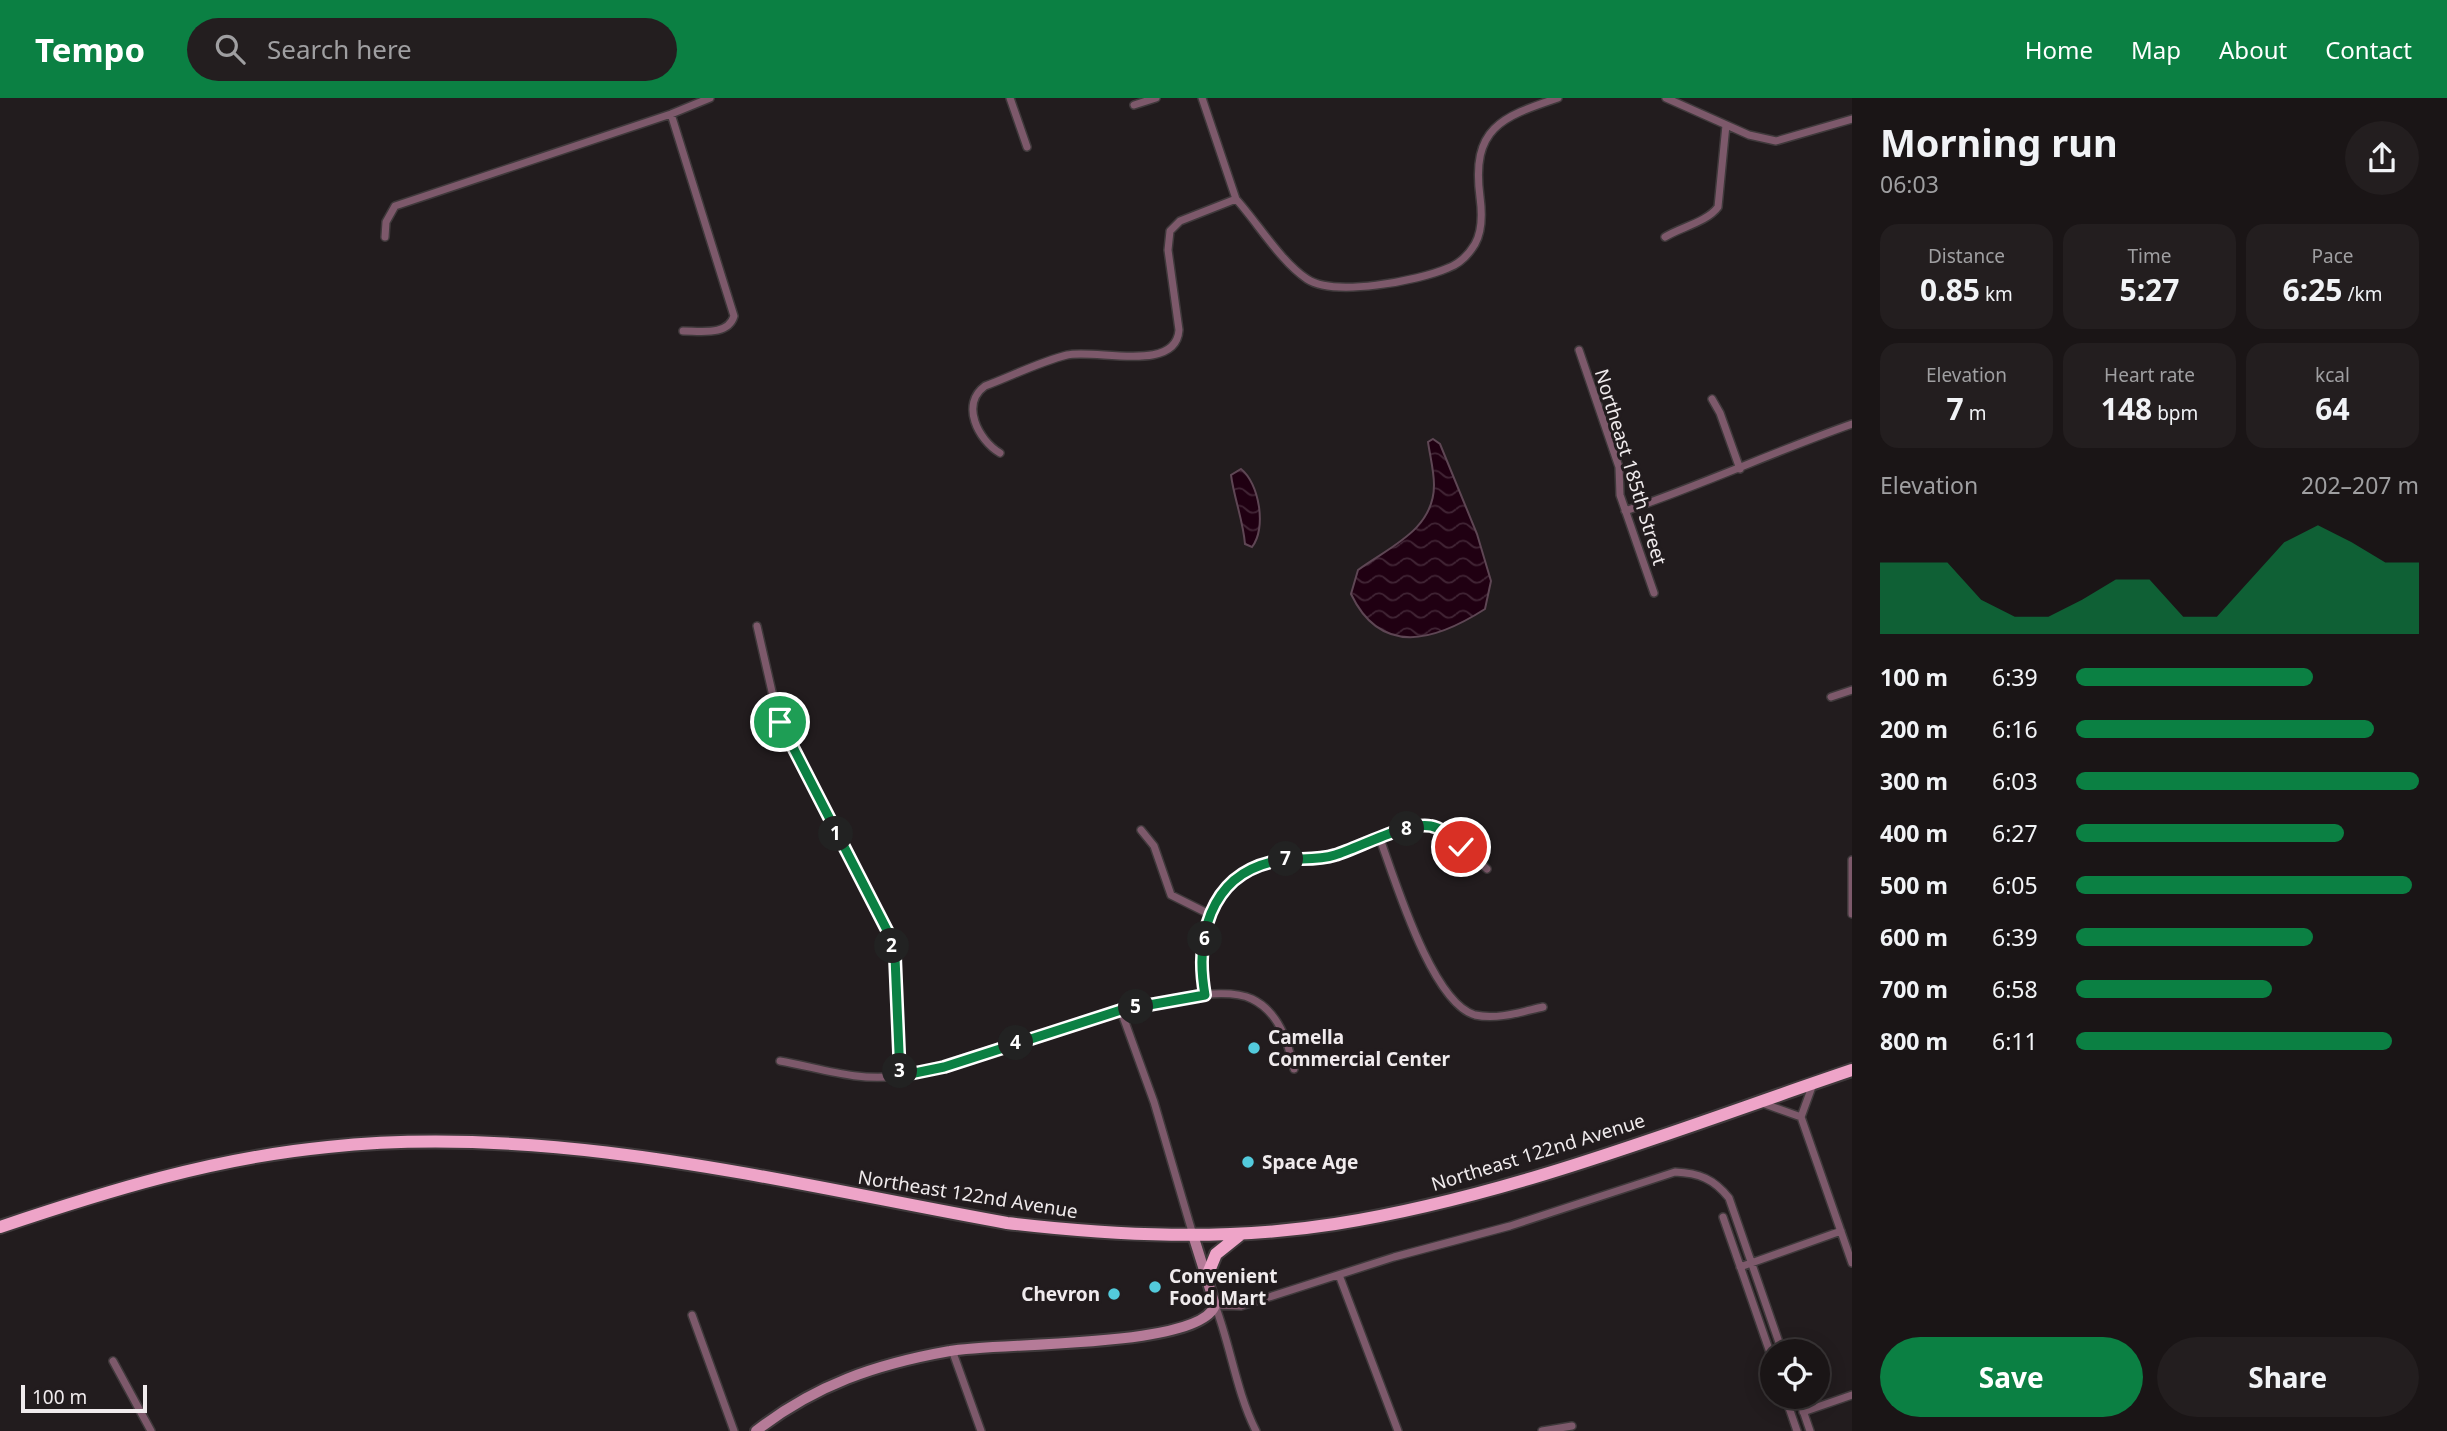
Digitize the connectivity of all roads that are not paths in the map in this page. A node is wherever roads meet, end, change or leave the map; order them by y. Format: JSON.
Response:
{"nodes":[{"id":1,"x":710,"y":98,"type":"edge"},
{"id":2,"x":1010,"y":98,"type":"edge"},
{"id":3,"x":1156,"y":98,"type":"edge"},
{"id":4,"x":1202,"y":98,"type":"edge"},
{"id":5,"x":1558,"y":98,"type":"edge"},
{"id":6,"x":1666,"y":98,"type":"edge"},
{"id":7,"x":1135,"y":105,"type":"dead end"},
{"id":8,"x":671,"y":114,"type":"junction"},
{"id":9,"x":1852,"y":119,"type":"edge"},
{"id":10,"x":1726,"y":125,"type":"junction"},
{"id":11,"x":1027,"y":147,"type":"dead end"},
{"id":12,"x":1236,"y":199,"type":"junction"},
{"id":13,"x":384,"y":237,"type":"dead end"},
{"id":14,"x":1665,"y":237,"type":"dead end"},
{"id":15,"x":683,"y":331,"type":"dead end"},
{"id":16,"x":1579,"y":350,"type":"dead end"},
{"id":17,"x":1712,"y":399,"type":"dead end"},
{"id":18,"x":1852,"y":424,"type":"edge"},
{"id":19,"x":1000,"y":453,"type":"dead end"},
{"id":20,"x":1740,"y":470,"type":"junction"},
{"id":21,"x":1625,"y":511,"type":"junction"},
{"id":22,"x":1654,"y":593,"type":"dead end"},
{"id":23,"x":757,"y":626,"type":"dead end"},
{"id":24,"x":1852,"y":690,"type":"edge"},
{"id":25,"x":1831,"y":697,"type":"dead end"},
{"id":26,"x":1141,"y":831,"type":"dead end"},
{"id":27,"x":1380,"y":839,"type":"junction"},
{"id":28,"x":1852,"y":860,"type":"edge"},
{"id":29,"x":1487,"y":869,"type":"dead end"},
{"id":30,"x":1209,"y":914,"type":"junction"},
{"id":31,"x":1852,"y":914,"type":"edge"},
{"id":32,"x":1205,"y":995,"type":"junction"},
{"id":33,"x":1543,"y":1007,"type":"dead end"},
{"id":34,"x":1121,"y":1010,"type":"junction"},
{"id":35,"x":780,"y":1061,"type":"dead end"},
{"id":36,"x":1294,"y":1069,"type":"dead end"},
{"id":37,"x":1852,"y":1070,"type":"edge"},
{"id":38,"x":900,"y":1076,"type":"junction"},
{"id":39,"x":1813,"y":1083,"type":"junction"},
{"id":40,"x":1757,"y":1102,"type":"junction"},
{"id":41,"x":1801,"y":1117,"type":"junction"},
{"id":42,"x":1723,"y":1217,"type":"dead end"},
{"id":43,"x":0,"y":1227,"type":"edge"},
{"id":44,"x":1841,"y":1231,"type":"junction"},
{"id":45,"x":1241,"y":1233,"type":"junction"},
{"id":46,"x":1193,"y":1235,"type":"junction"},
{"id":47,"x":1752,"y":1262,"type":"junction"},
{"id":48,"x":1852,"y":1263,"type":"edge"},
{"id":49,"x":1740,"y":1266,"type":"junction"},
{"id":50,"x":1339,"y":1275,"type":"junction"},
{"id":51,"x":1207,"y":1276,"type":"junction"},
{"id":52,"x":1215,"y":1305,"type":"junction"},
{"id":53,"x":692,"y":1315,"type":"dead end"},
{"id":54,"x":1765,"y":1339,"type":"edge"},
{"id":55,"x":1778,"y":1339,"type":"edge"},
{"id":56,"x":953,"y":1350,"type":"junction"},
{"id":57,"x":113,"y":1361,"type":"dead end"},
{"id":58,"x":1852,"y":1395,"type":"edge"},
{"id":59,"x":1789,"y":1409,"type":"edge"},
{"id":60,"x":1802,"y":1409,"type":"edge"},
{"id":61,"x":1803,"y":1412,"type":"junction"},
{"id":62,"x":1572,"y":1426,"type":"dead end"},
{"id":63,"x":151,"y":1431,"type":"edge"},
{"id":64,"x":734,"y":1431,"type":"edge"},
{"id":65,"x":756,"y":1431,"type":"edge"},
{"id":66,"x":981,"y":1431,"type":"edge"},
{"id":67,"x":1256,"y":1431,"type":"edge"},
{"id":68,"x":1398,"y":1431,"type":"edge"},
{"id":69,"x":1542,"y":1431,"type":"edge"},
{"id":70,"x":1797,"y":1431,"type":"edge"},
{"id":71,"x":1810,"y":1431,"type":"edge"}],
"edges":[{"from":1,"to":8,"type":"street"},
{"from":2,"to":11,"type":"street"},
{"from":3,"to":7,"type":"street"},
{"from":4,"to":12,"type":"street"},
{"from":5,"to":12,"type":"street"},
{"from":6,"to":10,"type":"street"},
{"from":8,"to":13,"type":"street"},
{"from":8,"to":15,"type":"street"},
{"from":9,"to":10,"type":"street"},
{"from":10,"to":14,"type":"street"},
{"from":12,"to":19,"type":"street"},
{"from":16,"to":21,"type":"street","name":"Northeast 185th Street"},
{"from":17,"to":20,"type":"street"},
{"from":18,"to":20,"type":"street"},
{"from":20,"to":21,"type":"street"},
{"from":21,"to":22,"type":"street","name":"Northeast 185th Street"},
{"from":23,"to":38,"type":"street"},
{"from":24,"to":25,"type":"street"},
{"from":26,"to":30,"type":"street"},
{"from":27,"to":29,"type":"street"},
{"from":27,"to":30,"type":"street"},
{"from":27,"to":33,"type":"street"},
{"from":28,"to":31,"type":"street"},
{"from":30,"to":32,"type":"street"},
{"from":32,"to":34,"type":"street"},
{"from":32,"to":36,"type":"street"},
{"from":34,"to":38,"type":"street"},
{"from":34,"to":46,"type":"street"},
{"from":35,"to":38,"type":"street"},
{"from":37,"to":39,"type":"highway","name":"Northeast 122nd Avenue"},
{"from":39,"to":40,"type":"highway","name":"Northeast 122nd Avenue"},
{"from":39,"to":41,"type":"street"},
{"from":40,"to":41,"type":"street"},
{"from":40,"to":45,"type":"highway","name":"Northeast 122nd Avenue"},
{"from":41,"to":44,"type":"street"},
{"from":42,"to":49,"type":"street"},
{"from":43,"to":46,"type":"highway","name":"Northeast 122nd Avenue"},
{"from":44,"to":47,"type":"street"},
{"from":44,"to":48,"type":"street"},
{"from":45,"to":46,"type":"highway","name":"Northeast 122nd Avenue"},
{"from":45,"to":51,"type":"highway"},
{"from":46,"to":51,"type":"main road"},
{"from":47,"to":49,"type":"street"},
{"from":47,"to":50,"type":"street"},
{"from":47,"to":55,"type":"street"},
{"from":49,"to":54,"type":"street"},
{"from":50,"to":52,"type":"street"},
{"from":50,"to":68,"type":"street"},
{"from":51,"to":52,"type":"main road"},
{"from":52,"to":56,"type":"main road"},
{"from":52,"to":67,"type":"street"},
{"from":53,"to":64,"type":"street"},
{"from":56,"to":65,"type":"main road"},
{"from":56,"to":66,"type":"street"},
{"from":57,"to":63,"type":"street"},
{"from":58,"to":61,"type":"street"},
{"from":59,"to":70,"type":"street"},
{"from":60,"to":61,"type":"street"},
{"from":61,"to":71,"type":"street"},
{"from":62,"to":69,"type":"street"}]}
